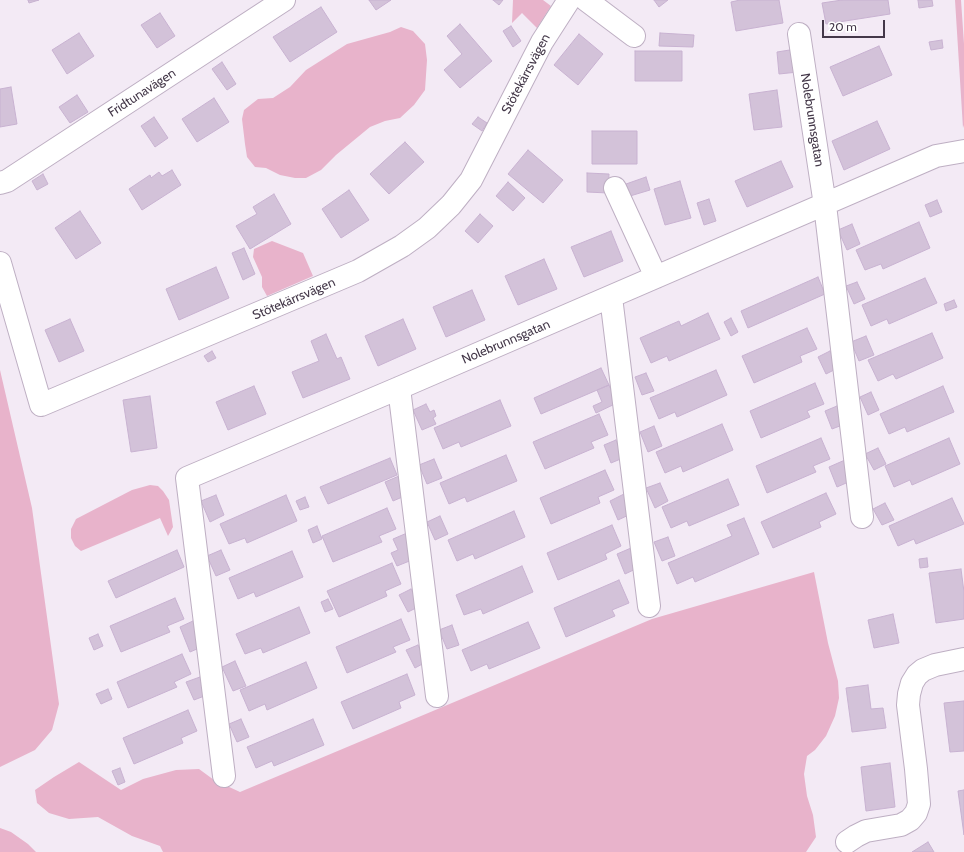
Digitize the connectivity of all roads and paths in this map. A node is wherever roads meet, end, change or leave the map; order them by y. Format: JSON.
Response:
{"nodes":[{"id":1,"x":284,"y":0,"type":"edge"},
{"id":2,"x":569,"y":0,"type":"edge"},
{"id":3,"x":586,"y":0,"type":"edge"},
{"id":4,"x":799,"y":34,"type":"dead end"},
{"id":5,"x":634,"y":36,"type":"dead end"},
{"id":6,"x":964,"y":151,"type":"edge"},
{"id":7,"x":0,"y":183,"type":"edge"},
{"id":8,"x":615,"y":188,"type":"dead end"},
{"id":9,"x":825,"y":205,"type":"junction"},
{"id":10,"x":0,"y":264,"type":"edge"},
{"id":11,"x":656,"y":278,"type":"junction"},
{"id":12,"x":611,"y":297,"type":"junction"},
{"id":13,"x":398,"y":388,"type":"junction"},
{"id":14,"x":862,"y":518,"type":"dead end"},
{"id":15,"x":649,"y":606,"type":"dead end"},
{"id":16,"x":964,"y":659,"type":"edge"},
{"id":17,"x":437,"y":696,"type":"dead end"},
{"id":18,"x":224,"y":776,"type":"dead end"},
{"id":19,"x":847,"y":842,"type":"dead end"}],
"edges":[{"from":1,"to":7,"type":"street","name":"Fridtunavägen"},
{"from":2,"to":10,"type":"street","name":"Stötekärrsvägen"},
{"from":3,"to":5,"type":"street"},
{"from":4,"to":9,"type":"street","name":"Nolebrunnsgatan"},
{"from":6,"to":9,"type":"street","name":"Nolebrunnsgatan"},
{"from":8,"to":11,"type":"street"},
{"from":9,"to":11,"type":"street","name":"Nolebrunnsgatan"},
{"from":9,"to":14,"type":"street"},
{"from":11,"to":12,"type":"street","name":"Nolebrunnsgatan"},
{"from":12,"to":13,"type":"street","name":"Nolebrunnsgatan"},
{"from":12,"to":15,"type":"street"},
{"from":13,"to":17,"type":"street"},
{"from":13,"to":18,"type":"street","name":"Nolebrunnsgatan"},
{"from":16,"to":19,"type":"street"}]}
